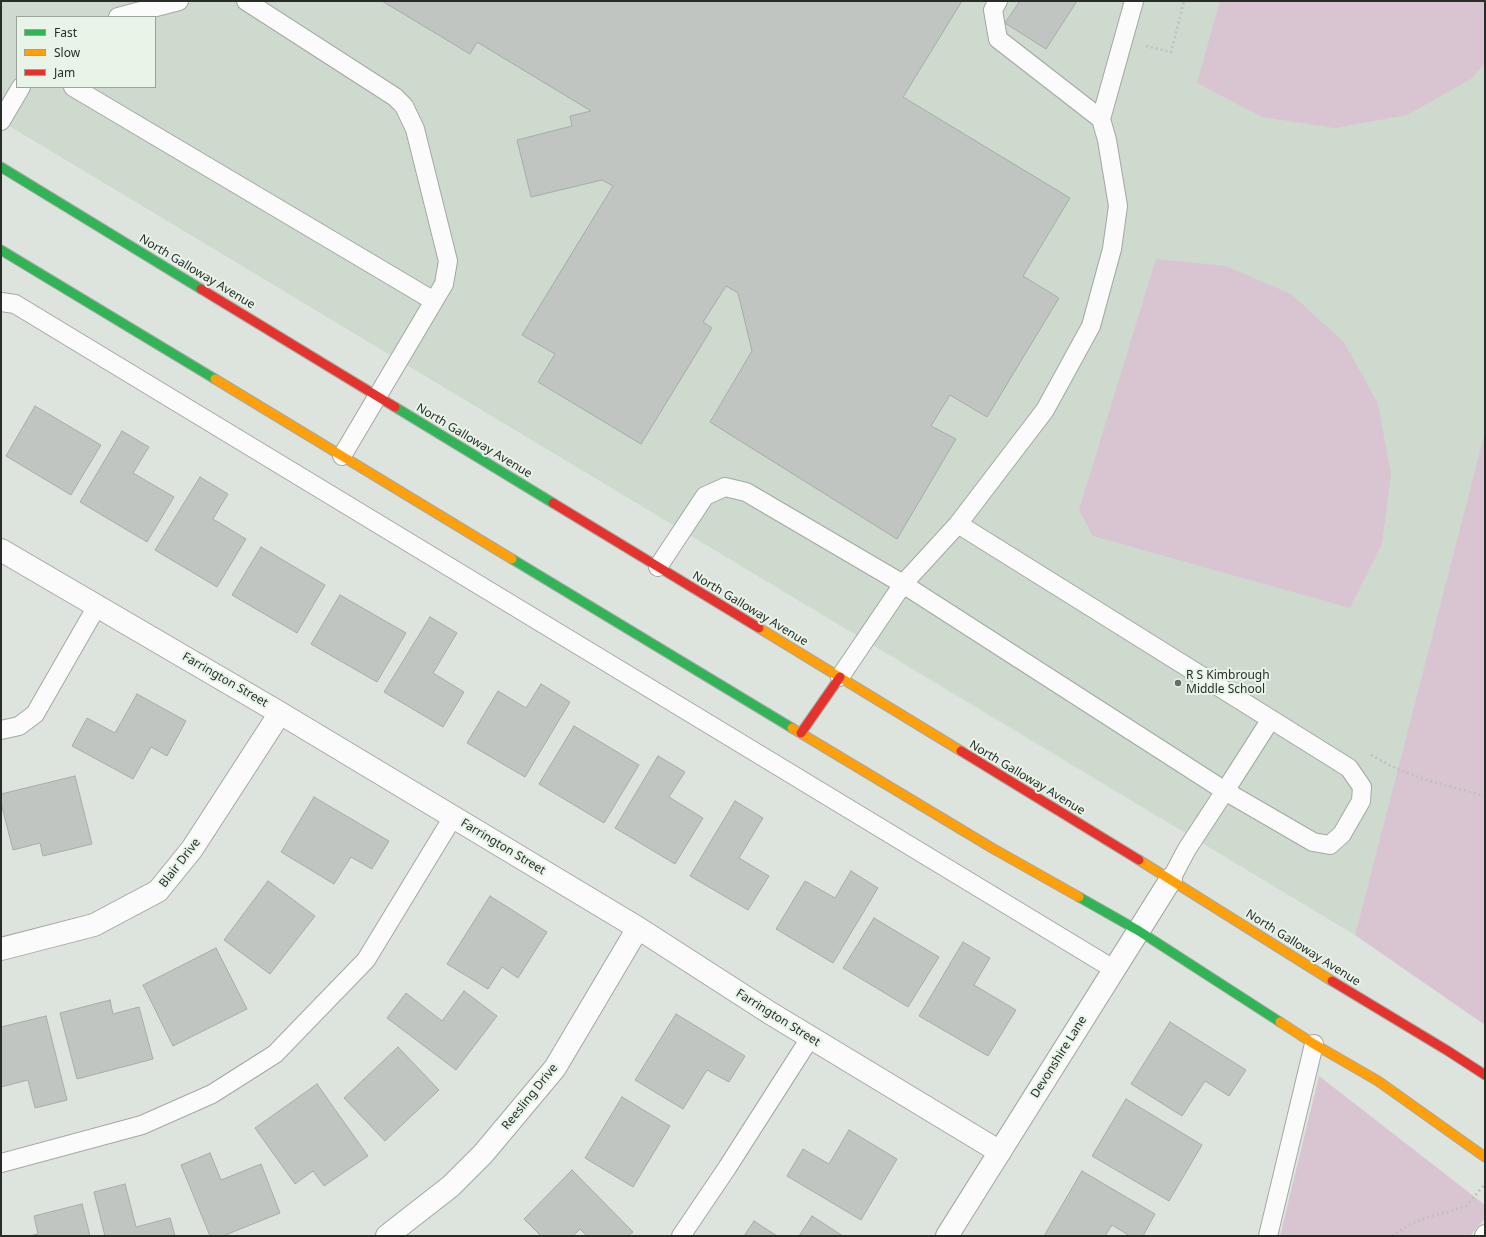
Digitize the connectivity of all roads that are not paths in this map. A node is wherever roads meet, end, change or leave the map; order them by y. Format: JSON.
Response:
{"nodes":[{"id":1,"x":180,"y":1,"type":"edge"},
{"id":2,"x":246,"y":1,"type":"edge"},
{"id":3,"x":998,"y":1,"type":"edge"},
{"id":4,"x":1134,"y":1,"type":"edge"},
{"id":5,"x":122,"y":16,"type":"edge"},
{"id":6,"x":20,"y":88,"type":"edge"},
{"id":7,"x":75,"y":88,"type":"edge"},
{"id":8,"x":1101,"y":119,"type":"junction"},
{"id":9,"x":1,"y":121,"type":"edge"},
{"id":10,"x":1,"y":167,"type":"edge"},
{"id":11,"x":1,"y":250,"type":"edge"},
{"id":12,"x":434,"y":301,"type":"junction"},
{"id":13,"x":1,"y":302,"type":"edge"},
{"id":14,"x":378,"y":396,"type":"junction"},
{"id":15,"x":342,"y":456,"type":"junction"},
{"id":16,"x":958,"y":524,"type":"junction"},
{"id":17,"x":1,"y":550,"type":"edge"},
{"id":18,"x":658,"y":567,"type":"junction"},
{"id":19,"x":904,"y":584,"type":"junction"},
{"id":20,"x":97,"y":606,"type":"junction"},
{"id":21,"x":840,"y":677,"type":"junction"},
{"id":22,"x":280,"y":713,"type":"junction"},
{"id":23,"x":1271,"y":719,"type":"junction"},
{"id":24,"x":1,"y":730,"type":"edge"},
{"id":25,"x":801,"y":733,"type":"junction"},
{"id":26,"x":1225,"y":791,"type":"junction"},
{"id":27,"x":453,"y":817,"type":"junction"},
{"id":28,"x":1171,"y":879,"type":"junction"},
{"id":29,"x":638,"y":928,"type":"junction"},
{"id":30,"x":1139,"y":931,"type":"junction"},
{"id":31,"x":1,"y":949,"type":"edge"},
{"id":32,"x":1115,"y":970,"type":"junction"},
{"id":33,"x":810,"y":1038,"type":"junction"},
{"id":34,"x":1314,"y":1044,"type":"junction"},
{"id":35,"x":1485,"y":1075,"type":"edge"},
{"id":36,"x":1000,"y":1152,"type":"junction"},
{"id":37,"x":1485,"y":1157,"type":"edge"},
{"id":38,"x":1,"y":1163,"type":"edge"},
{"id":39,"x":387,"y":1236,"type":"edge"},
{"id":40,"x":681,"y":1236,"type":"edge"},
{"id":41,"x":947,"y":1236,"type":"edge"},
{"id":42,"x":1268,"y":1236,"type":"edge"}],
"edges":[{"from":1,"to":5,"type":"lane"},
{"from":2,"to":12,"type":"lane"},
{"from":3,"to":8,"type":"lane"},
{"from":4,"to":8,"type":"lane"},
{"from":6,"to":9,"type":"lane"},
{"from":7,"to":12,"type":"lane"},
{"from":8,"to":16,"type":"lane"},
{"from":10,"to":14,"type":"main road","name":"North Galloway Avenue"},
{"from":11,"to":15,"type":"main road"},
{"from":12,"to":14,"type":"lane"},
{"from":13,"to":32,"type":"lane"},
{"from":14,"to":15,"type":"lane"},
{"from":14,"to":18,"type":"main road","name":"North Galloway Avenue"},
{"from":15,"to":25,"type":"main road"},
{"from":16,"to":19,"type":"lane"},
{"from":16,"to":23,"type":"lane"},
{"from":17,"to":20,"type":"street","name":"Farrington Street"},
{"from":18,"to":19,"type":"lane"},
{"from":18,"to":21,"type":"main road","name":"North Galloway Avenue"},
{"from":19,"to":21,"type":"lane"},
{"from":19,"to":26,"type":"lane"},
{"from":20,"to":22,"type":"street","name":"Farrington Street"},
{"from":20,"to":24,"type":"lane"},
{"from":21,"to":25,"type":"main road"},
{"from":21,"to":28,"type":"main road","name":"North Galloway Avenue"},
{"from":22,"to":27,"type":"street","name":"Farrington Street"},
{"from":22,"to":31,"type":"street","name":"Blair Drive"},
{"from":23,"to":26,"type":"lane"},
{"from":23,"to":26,"type":"lane"},
{"from":25,"to":30,"type":"main road"},
{"from":26,"to":28,"type":"lane"},
{"from":27,"to":29,"type":"street","name":"Farrington Street"},
{"from":27,"to":38,"type":"lane"},
{"from":28,"to":30,"type":"street","name":"Devonshire Lane"},
{"from":28,"to":35,"type":"main road","name":"North Galloway Avenue"},
{"from":29,"to":33,"type":"street","name":"Farrington Street"},
{"from":29,"to":39,"type":"street","name":"Reesling Drive"},
{"from":30,"to":32,"type":"street","name":"Devonshire Lane"},
{"from":30,"to":34,"type":"main road"},
{"from":32,"to":36,"type":"street","name":"Devonshire Lane"},
{"from":33,"to":36,"type":"street","name":"Farrington Street"},
{"from":33,"to":40,"type":"lane"},
{"from":34,"to":37,"type":"main road"},
{"from":34,"to":42,"type":"lane"},
{"from":36,"to":41,"type":"street","name":"Devonshire Lane"}]}
